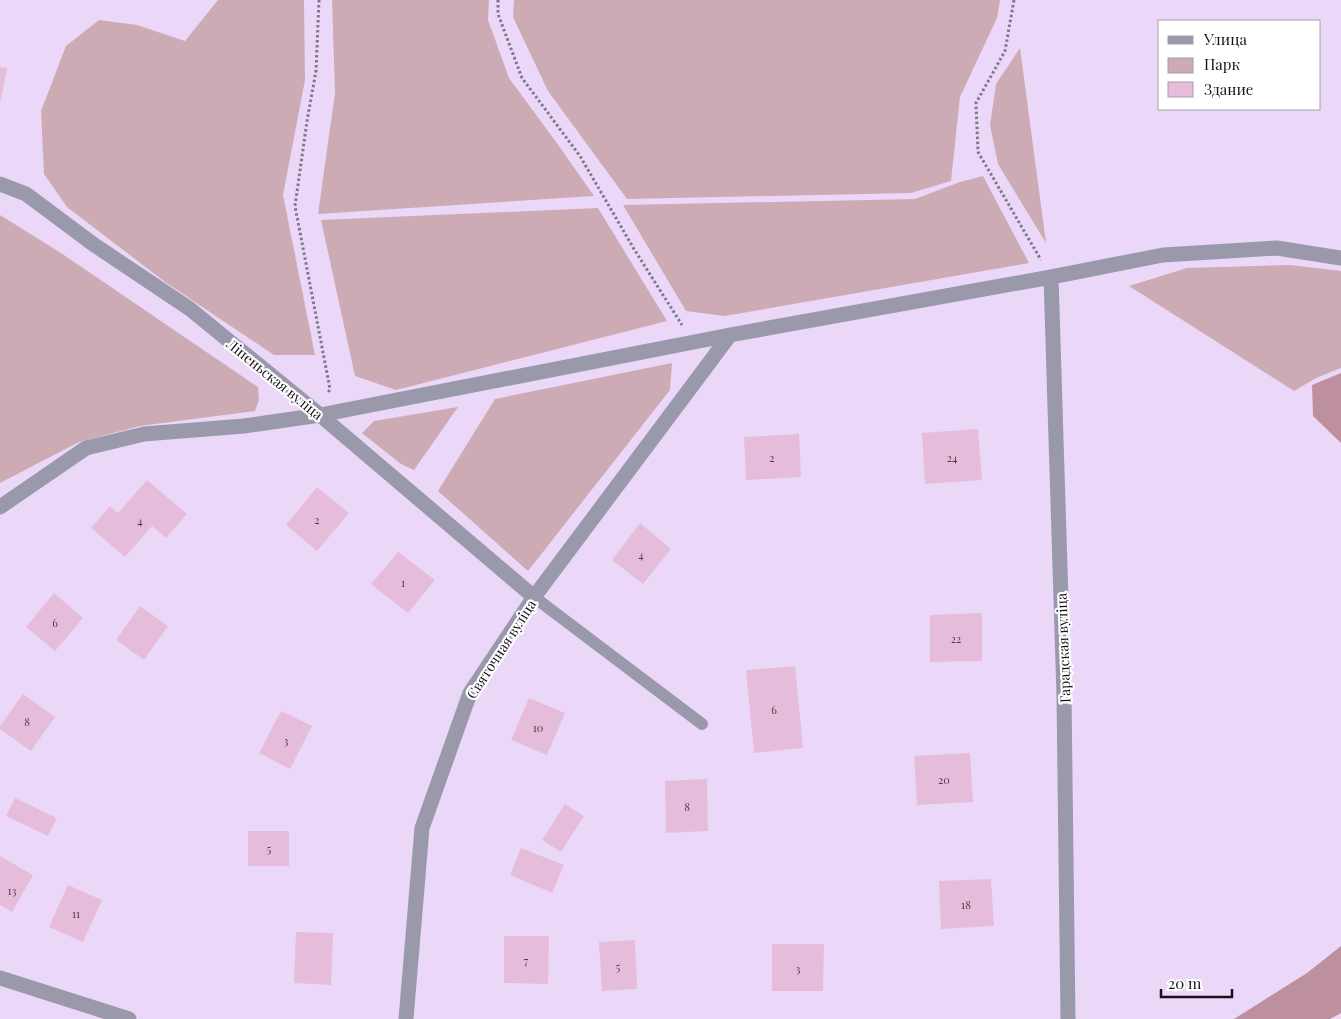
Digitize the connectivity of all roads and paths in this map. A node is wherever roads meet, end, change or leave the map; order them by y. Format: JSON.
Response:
{"nodes":[{"id":1,"x":319,"y":0,"type":"edge"},
{"id":2,"x":498,"y":0,"type":"edge"},
{"id":3,"x":1014,"y":0,"type":"edge"},
{"id":4,"x":0,"y":184,"type":"edge"},
{"id":5,"x":1341,"y":258,"type":"edge"},
{"id":6,"x":1051,"y":277,"type":"junction"},
{"id":7,"x":730,"y":335,"type":"junction"},
{"id":8,"x":693,"y":342,"type":"junction"},
{"id":9,"x":320,"y":415,"type":"junction"},
{"id":10,"x":0,"y":507,"type":"edge"},
{"id":11,"x":534,"y":596,"type":"junction"},
{"id":12,"x":702,"y":724,"type":"dead end"},
{"id":13,"x":0,"y":978,"type":"edge"},
{"id":14,"x":129,"y":1019,"type":"edge"},
{"id":15,"x":406,"y":1019,"type":"edge"},
{"id":16,"x":1068,"y":1019,"type":"edge"}],
"edges":[{"from":1,"to":9,"type":"path"},
{"from":2,"to":8,"type":"path"},
{"from":3,"to":6,"type":"path"},
{"from":4,"to":9,"type":"street","name":"Ліпеньская вуліца"},
{"from":5,"to":6,"type":"street"},
{"from":6,"to":7,"type":"street"},
{"from":6,"to":16,"type":"street","name":"Гарадская вуліца"},
{"from":7,"to":8,"type":"street"},
{"from":7,"to":11,"type":"street","name":"Святочная вуліца"},
{"from":8,"to":9,"type":"street"},
{"from":9,"to":10,"type":"street"},
{"from":9,"to":11,"type":"street","name":"Ліпеньская вуліца"},
{"from":11,"to":12,"type":"lane"},
{"from":11,"to":15,"type":"street","name":"Святочная вуліца"},
{"from":13,"to":14,"type":"street"}]}
